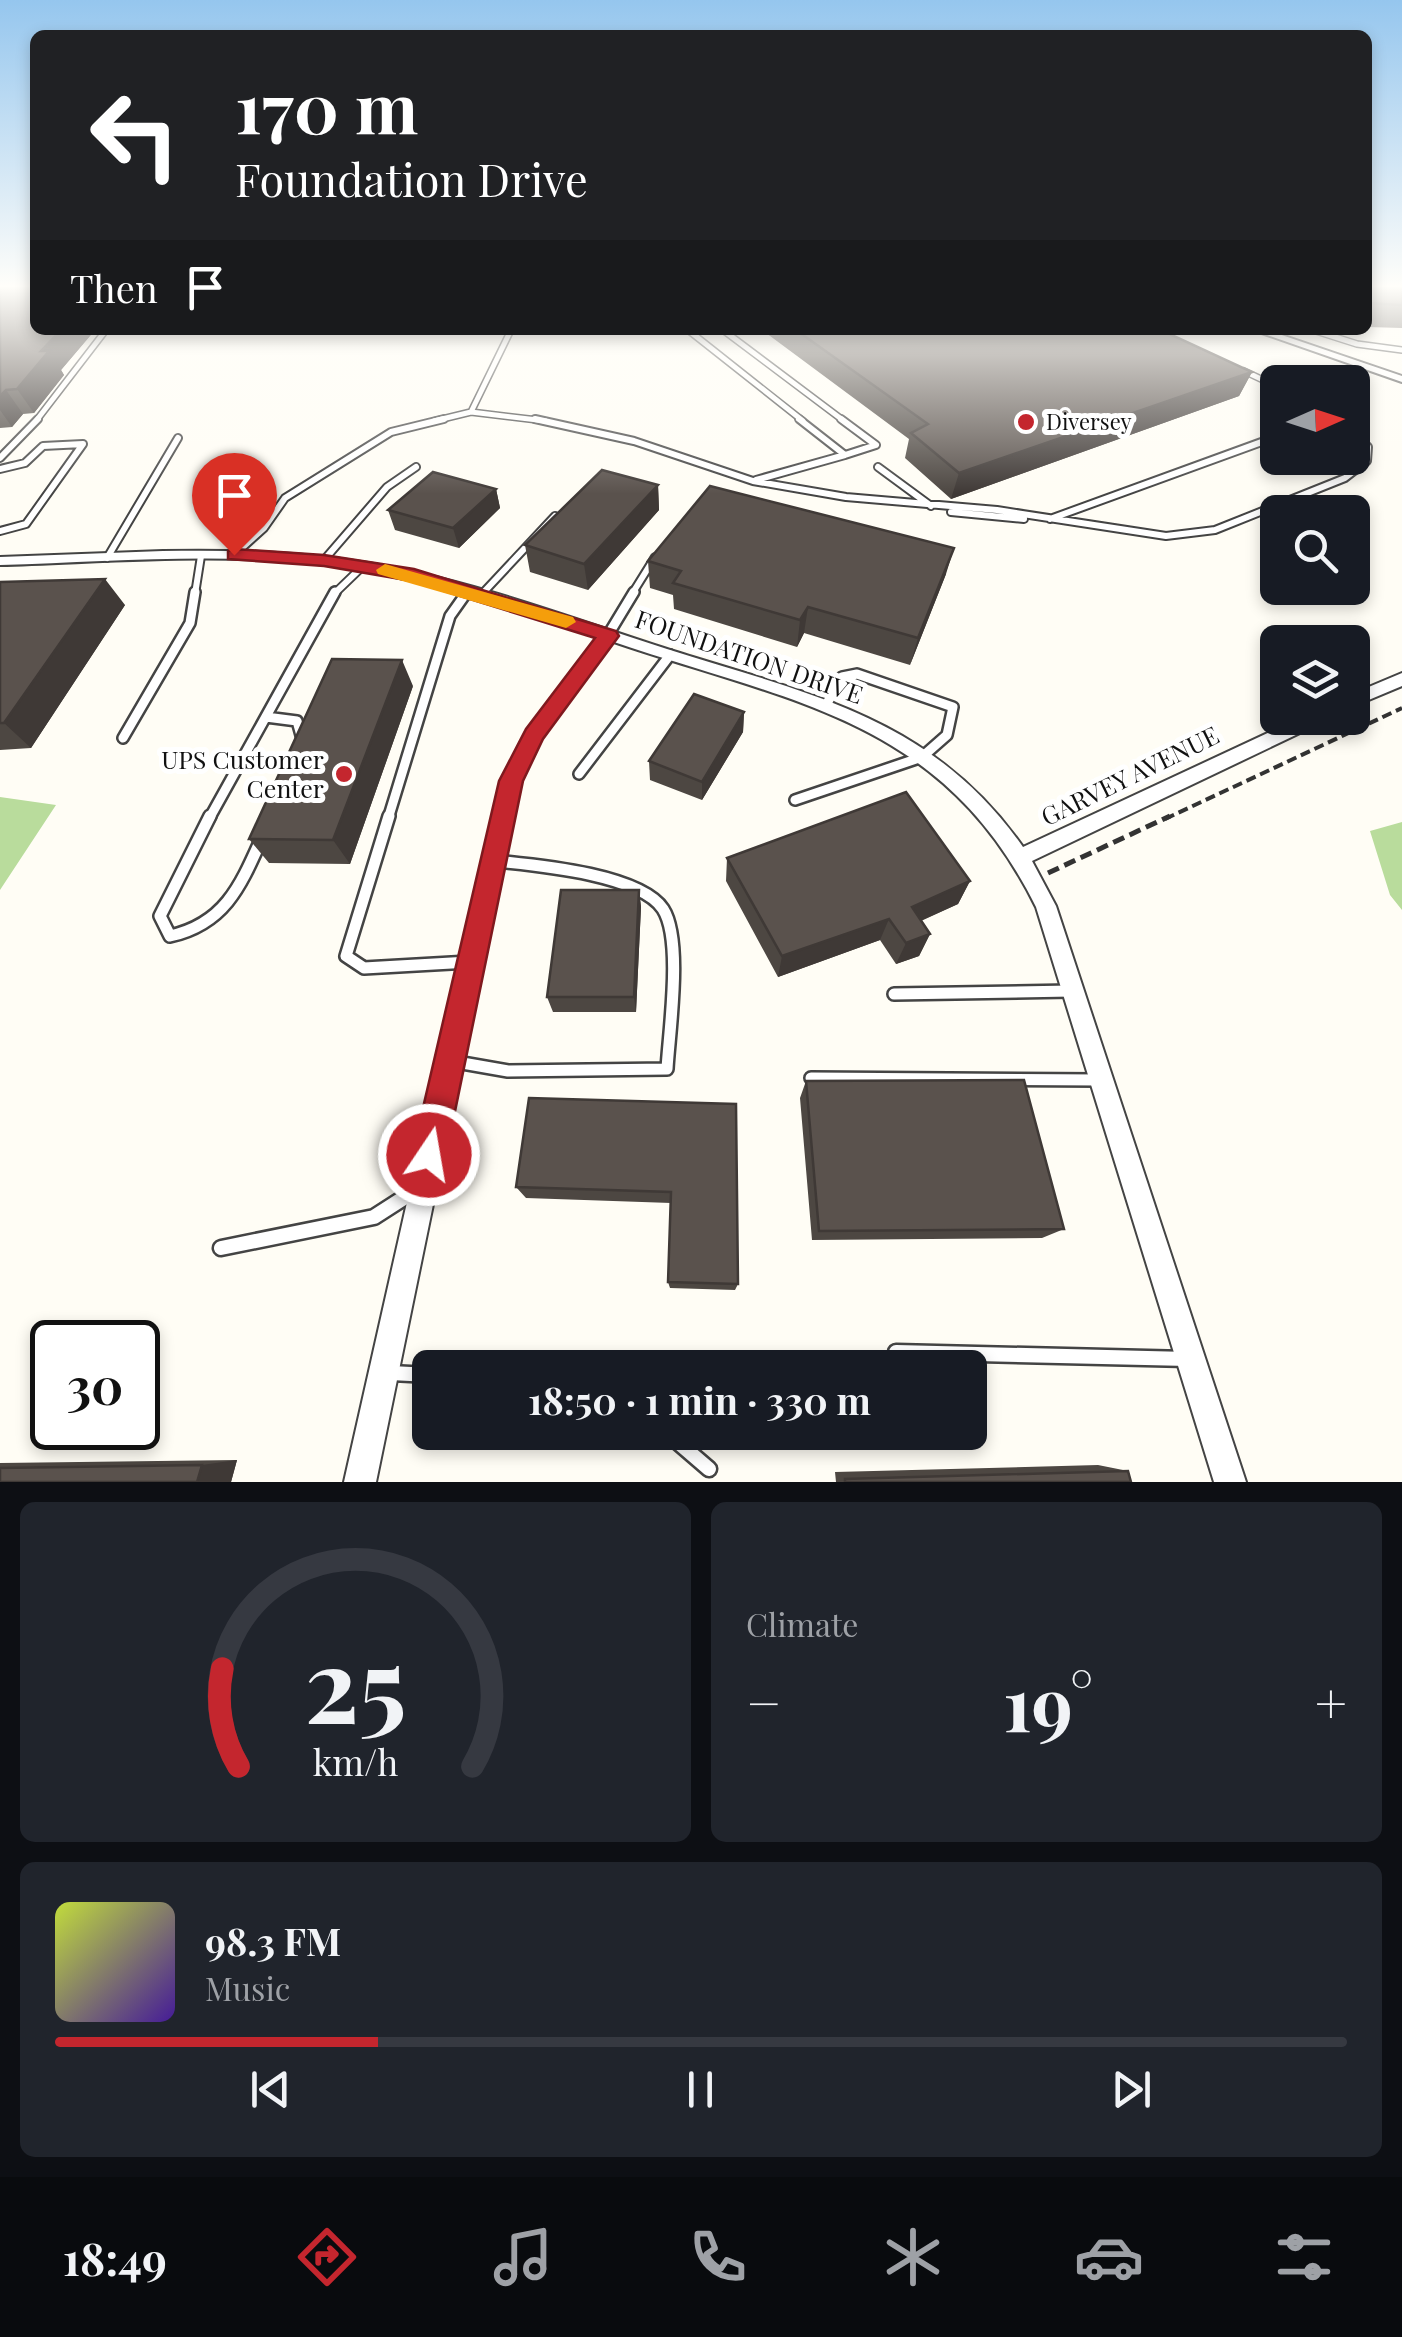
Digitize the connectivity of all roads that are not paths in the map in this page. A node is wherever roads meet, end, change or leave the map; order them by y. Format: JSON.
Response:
{"nodes":[{"id":1,"x":87,"y":355,"type":"edge"},
{"id":2,"x":499,"y":355,"type":"edge"},
{"id":3,"x":720,"y":355,"type":"edge"},
{"id":4,"x":756,"y":355,"type":"edge"},
{"id":5,"x":1332,"y":355,"type":"edge"},
{"id":6,"x":1227,"y":362,"type":"edge"},
{"id":7,"x":1260,"y":378,"type":"edge"},
{"id":8,"x":1402,"y":379,"type":"edge"},
{"id":9,"x":471,"y":412,"type":"junction"},
{"id":10,"x":178,"y":438,"type":"dead end"},
{"id":11,"x":1260,"y":442,"type":"edge"},
{"id":12,"x":846,"y":455,"type":"junction"},
{"id":13,"x":0,"y":458,"type":"edge"},
{"id":14,"x":416,"y":467,"type":"dead end"},
{"id":15,"x":878,"y":467,"type":"dead end"},
{"id":16,"x":0,"y":469,"type":"edge"},
{"id":17,"x":1349,"y":475,"type":"edge"},
{"id":18,"x":753,"y":481,"type":"junction"},
{"id":19,"x":933,"y":506,"type":"junction"},
{"id":20,"x":562,"y":510,"type":"edge"},
{"id":21,"x":1048,"y":519,"type":"junction"},
{"id":22,"x":0,"y":531,"type":"edge"},
{"id":23,"x":664,"y":546,"type":"edge"},
{"id":24,"x":234,"y":555,"type":"junction"},
{"id":25,"x":201,"y":556,"type":"junction"},
{"id":26,"x":108,"y":558,"type":"junction"},
{"id":27,"x":324,"y":560,"type":"junction"},
{"id":28,"x":0,"y":561,"type":"edge"},
{"id":29,"x":363,"y":566,"type":"junction"},
{"id":30,"x":475,"y":592,"type":"junction"},
{"id":31,"x":608,"y":636,"type":"junction"},
{"id":32,"x":670,"y":655,"type":"junction"},
{"id":33,"x":1402,"y":679,"type":"edge"},
{"id":34,"x":1370,"y":693,"type":"edge"},
{"id":35,"x":826,"y":705,"type":"junction"},
{"id":36,"x":266,"y":717,"type":"junction"},
{"id":37,"x":1279,"y":735,"type":"edge"},
{"id":38,"x":123,"y":738,"type":"dead end"},
{"id":39,"x":304,"y":748,"type":"edge"},
{"id":40,"x":922,"y":756,"type":"junction"},
{"id":41,"x":579,"y":774,"type":"dead end"},
{"id":42,"x":795,"y":800,"type":"dead end"},
{"id":43,"x":264,"y":835,"type":"edge"},
{"id":44,"x":1022,"y":857,"type":"junction"},
{"id":45,"x":492,"y":861,"type":"junction"},
{"id":46,"x":470,"y":962,"type":"junction"},
{"id":47,"x":1074,"y":991,"type":"junction"},
{"id":48,"x":894,"y":994,"type":"dead end"},
{"id":49,"x":448,"y":1061,"type":"junction"},
{"id":50,"x":811,"y":1078,"type":"edge"},
{"id":51,"x":1102,"y":1080,"type":"junction"},
{"id":52,"x":422,"y":1186,"type":"junction"},
{"id":53,"x":222,"y":1248,"type":"dead end"},
{"id":54,"x":987,"y":1354,"type":"edge"},
{"id":55,"x":1191,"y":1359,"type":"junction"},
{"id":56,"x":383,"y":1373,"type":"junction"},
{"id":57,"x":412,"y":1374,"type":"edge"},
{"id":58,"x":688,"y":1450,"type":"edge"},
{"id":59,"x":709,"y":1468,"type":"dead end"},
{"id":60,"x":360,"y":1482,"type":"edge"},
{"id":61,"x":1230,"y":1482,"type":"edge"}],
"edges":[{"from":1,"to":13,"type":"lane"},
{"from":2,"to":9,"type":"lane"},
{"from":3,"to":12,"type":"lane"},
{"from":4,"to":12,"type":"lane"},
{"from":5,"to":8,"type":"street"},
{"from":6,"to":7,"type":"lane"},
{"from":9,"to":18,"type":"lane"},
{"from":9,"to":24,"type":"lane"},
{"from":10,"to":26,"type":"lane"},
{"from":11,"to":21,"type":"lane"},
{"from":12,"to":18,"type":"lane"},
{"from":14,"to":27,"type":"lane"},
{"from":15,"to":19,"type":"lane"},
{"from":16,"to":22,"type":"lane"},
{"from":17,"to":21,"type":"lane"},
{"from":18,"to":19,"type":"lane"},
{"from":19,"to":21,"type":"lane"},
{"from":20,"to":30,"type":"lane"},
{"from":23,"to":31,"type":"lane"},
{"from":24,"to":25,"type":"street","name":"FOUNDATION DRIVE"},
{"from":24,"to":27,"type":"street","name":"FOUNDATION DRIVE"},
{"from":25,"to":26,"type":"street","name":"FOUNDATION DRIVE"},
{"from":25,"to":38,"type":"lane"},
{"from":26,"to":28,"type":"street","name":"FOUNDATION DRIVE"},
{"from":27,"to":29,"type":"street","name":"FOUNDATION DRIVE"},
{"from":29,"to":30,"type":"street","name":"FOUNDATION DRIVE"},
{"from":29,"to":36,"type":"lane"},
{"from":30,"to":31,"type":"street","name":"FOUNDATION DRIVE"},
{"from":30,"to":46,"type":"lane"},
{"from":31,"to":32,"type":"street","name":"FOUNDATION DRIVE"},
{"from":31,"to":45,"type":"street"},
{"from":32,"to":35,"type":"street","name":"FOUNDATION DRIVE"},
{"from":32,"to":41,"type":"lane"},
{"from":33,"to":34,"type":"street"},
{"from":35,"to":40,"type":"street","name":"FOUNDATION DRIVE"},
{"from":35,"to":40,"type":"lane"},
{"from":36,"to":39,"type":"lane"},
{"from":36,"to":43,"type":"lane"},
{"from":37,"to":44,"type":"street","name":"GARVEY AVENUE"},
{"from":40,"to":42,"type":"lane"},
{"from":40,"to":44,"type":"street","name":"FOUNDATION DRIVE"},
{"from":44,"to":47,"type":"street","name":"FOUNDATION DRIVE"},
{"from":45,"to":46,"type":"street"},
{"from":45,"to":49,"type":"lane"},
{"from":46,"to":49,"type":"street"},
{"from":47,"to":48,"type":"lane"},
{"from":47,"to":51,"type":"street","name":"FOUNDATION DRIVE"},
{"from":49,"to":52,"type":"street"},
{"from":50,"to":51,"type":"lane"},
{"from":51,"to":55,"type":"street","name":"FOUNDATION DRIVE"},
{"from":52,"to":53,"type":"lane"},
{"from":52,"to":56,"type":"street"},
{"from":54,"to":55,"type":"lane"},
{"from":55,"to":61,"type":"street","name":"FOUNDATION DRIVE"},
{"from":56,"to":57,"type":"lane"},
{"from":56,"to":60,"type":"street"},
{"from":58,"to":59,"type":"lane"}]}
